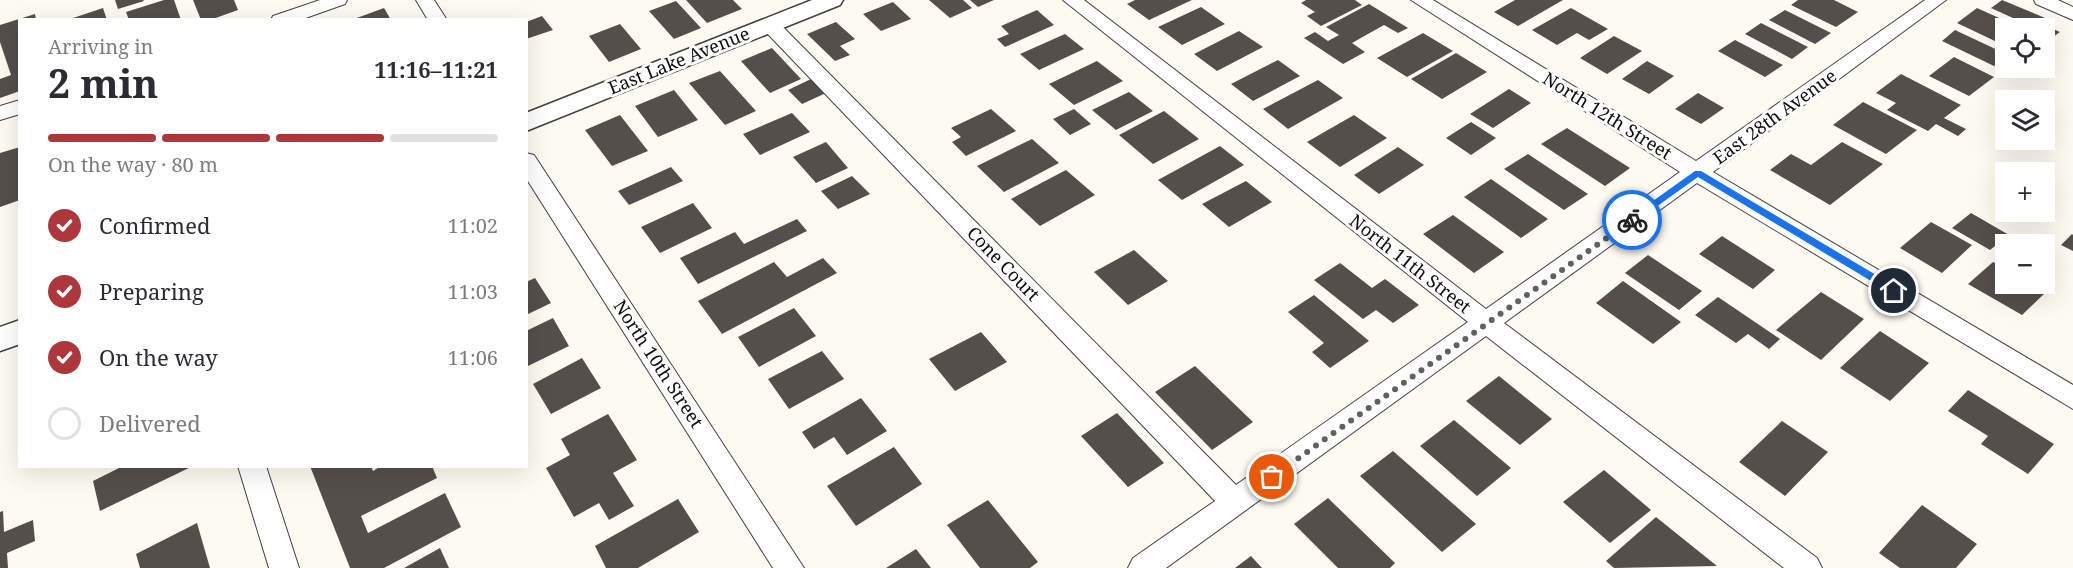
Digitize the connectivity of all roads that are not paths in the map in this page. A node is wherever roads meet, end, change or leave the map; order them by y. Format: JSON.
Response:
{"nodes":[{"id":1,"x":338,"y":0,"type":"edge"},
{"id":2,"x":425,"y":0,"type":"edge"},
{"id":3,"x":832,"y":0,"type":"edge"},
{"id":4,"x":1072,"y":0,"type":"edge"},
{"id":5,"x":1420,"y":0,"type":"edge"},
{"id":6,"x":1937,"y":0,"type":"edge"},
{"id":7,"x":2043,"y":0,"type":"edge"},
{"id":8,"x":2073,"y":14,"type":"edge"},
{"id":9,"x":286,"y":18,"type":"edge"},
{"id":10,"x":437,"y":18,"type":"edge"},
{"id":11,"x":770,"y":25,"type":"junction"},
{"id":12,"x":18,"y":108,"type":"edge"},
{"id":13,"x":0,"y":113,"type":"edge"},
{"id":14,"x":528,"y":122,"type":"edge"},
{"id":15,"x":528,"y":162,"type":"edge"},
{"id":16,"x":1698,"y":173,"type":"junction"},
{"id":17,"x":1486,"y":324,"type":"junction"},
{"id":18,"x":18,"y":332,"type":"edge"},
{"id":19,"x":0,"y":339,"type":"edge"},
{"id":20,"x":2073,"y":398,"type":"edge"},
{"id":21,"x":253,"y":468,"type":"edge"},
{"id":22,"x":1235,"y":503,"type":"junction"},
{"id":23,"x":284,"y":568,"type":"edge"},
{"id":24,"x":789,"y":568,"type":"edge"},
{"id":25,"x":1143,"y":568,"type":"edge"},
{"id":26,"x":1807,"y":568,"type":"edge"}],
"edges":[{"from":1,"to":9,"type":"street"},
{"from":2,"to":10,"type":"street"},
{"from":3,"to":11,"type":"street","name":"East Lake Avenue"},
{"from":4,"to":17,"type":"street","name":"North 11th Street"},
{"from":5,"to":16,"type":"street","name":"North 12th Street"},
{"from":6,"to":16,"type":"street","name":"East 28th Avenue"},
{"from":7,"to":8,"type":"street"},
{"from":11,"to":14,"type":"street","name":"East Lake Avenue"},
{"from":11,"to":22,"type":"street","name":"Cone Court"},
{"from":12,"to":13,"type":"street"},
{"from":15,"to":24,"type":"street","name":"North 10th Street"},
{"from":16,"to":17,"type":"street","name":"East 28th Avenue"},
{"from":16,"to":20,"type":"street","name":"North 12th Street"},
{"from":17,"to":22,"type":"street","name":"East 28th Avenue"},
{"from":17,"to":26,"type":"street","name":"North 11th Street"},
{"from":18,"to":19,"type":"street"},
{"from":21,"to":23,"type":"street"},
{"from":22,"to":25,"type":"street","name":"East 28th Avenue"}]}
